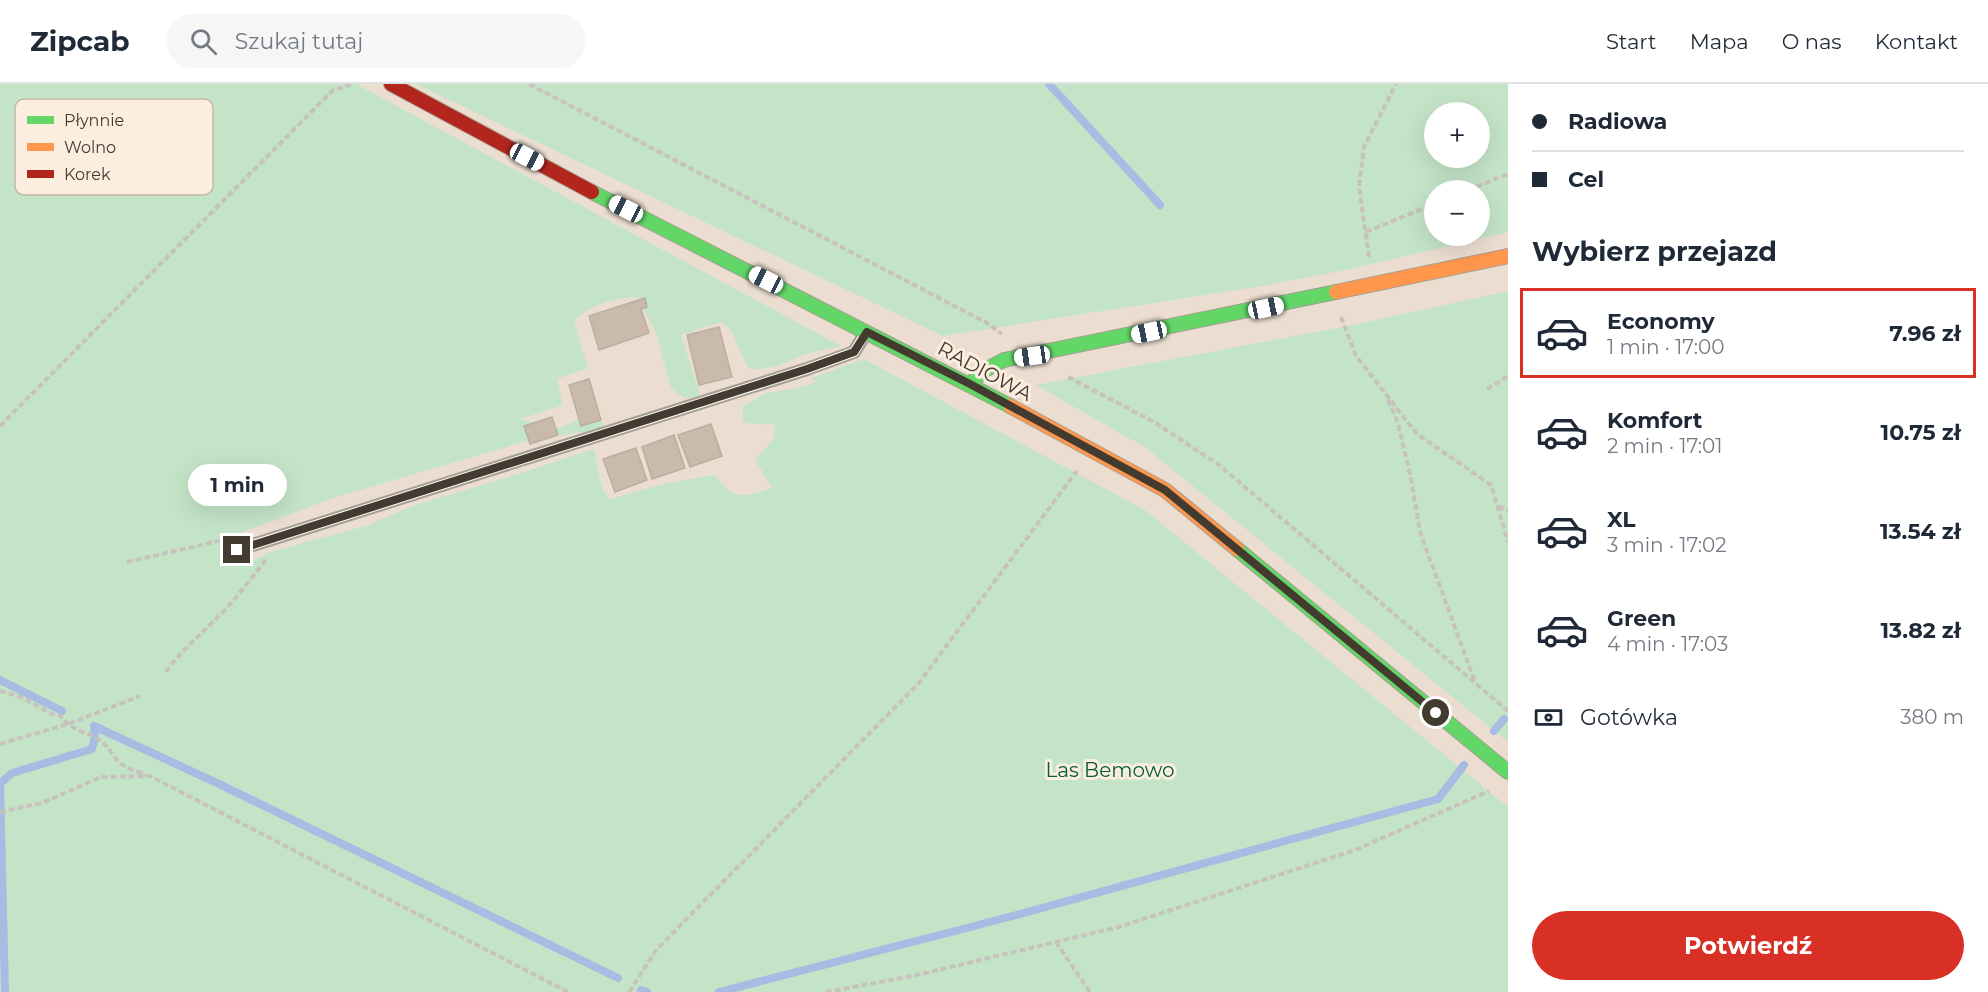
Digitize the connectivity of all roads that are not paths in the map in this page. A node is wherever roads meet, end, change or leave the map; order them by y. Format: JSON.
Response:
{"nodes":[{"id":1,"x":391,"y":84,"type":"edge"},
{"id":2,"x":1508,"y":256,"type":"edge"},
{"id":3,"x":867,"y":332,"type":"junction"},
{"id":4,"x":970,"y":384,"type":"junction"},
{"id":5,"x":237,"y":550,"type":"dead end"},
{"id":6,"x":1508,"y":772,"type":"edge"}],
"edges":[{"from":1,"to":3,"type":"main road","name":"RADIOWA"},
{"from":2,"to":4,"type":"main road"},
{"from":3,"to":4,"type":"main road","name":"RADIOWA"},
{"from":3,"to":5,"type":"lane"},
{"from":4,"to":6,"type":"main road","name":"RADIOWA"}]}
